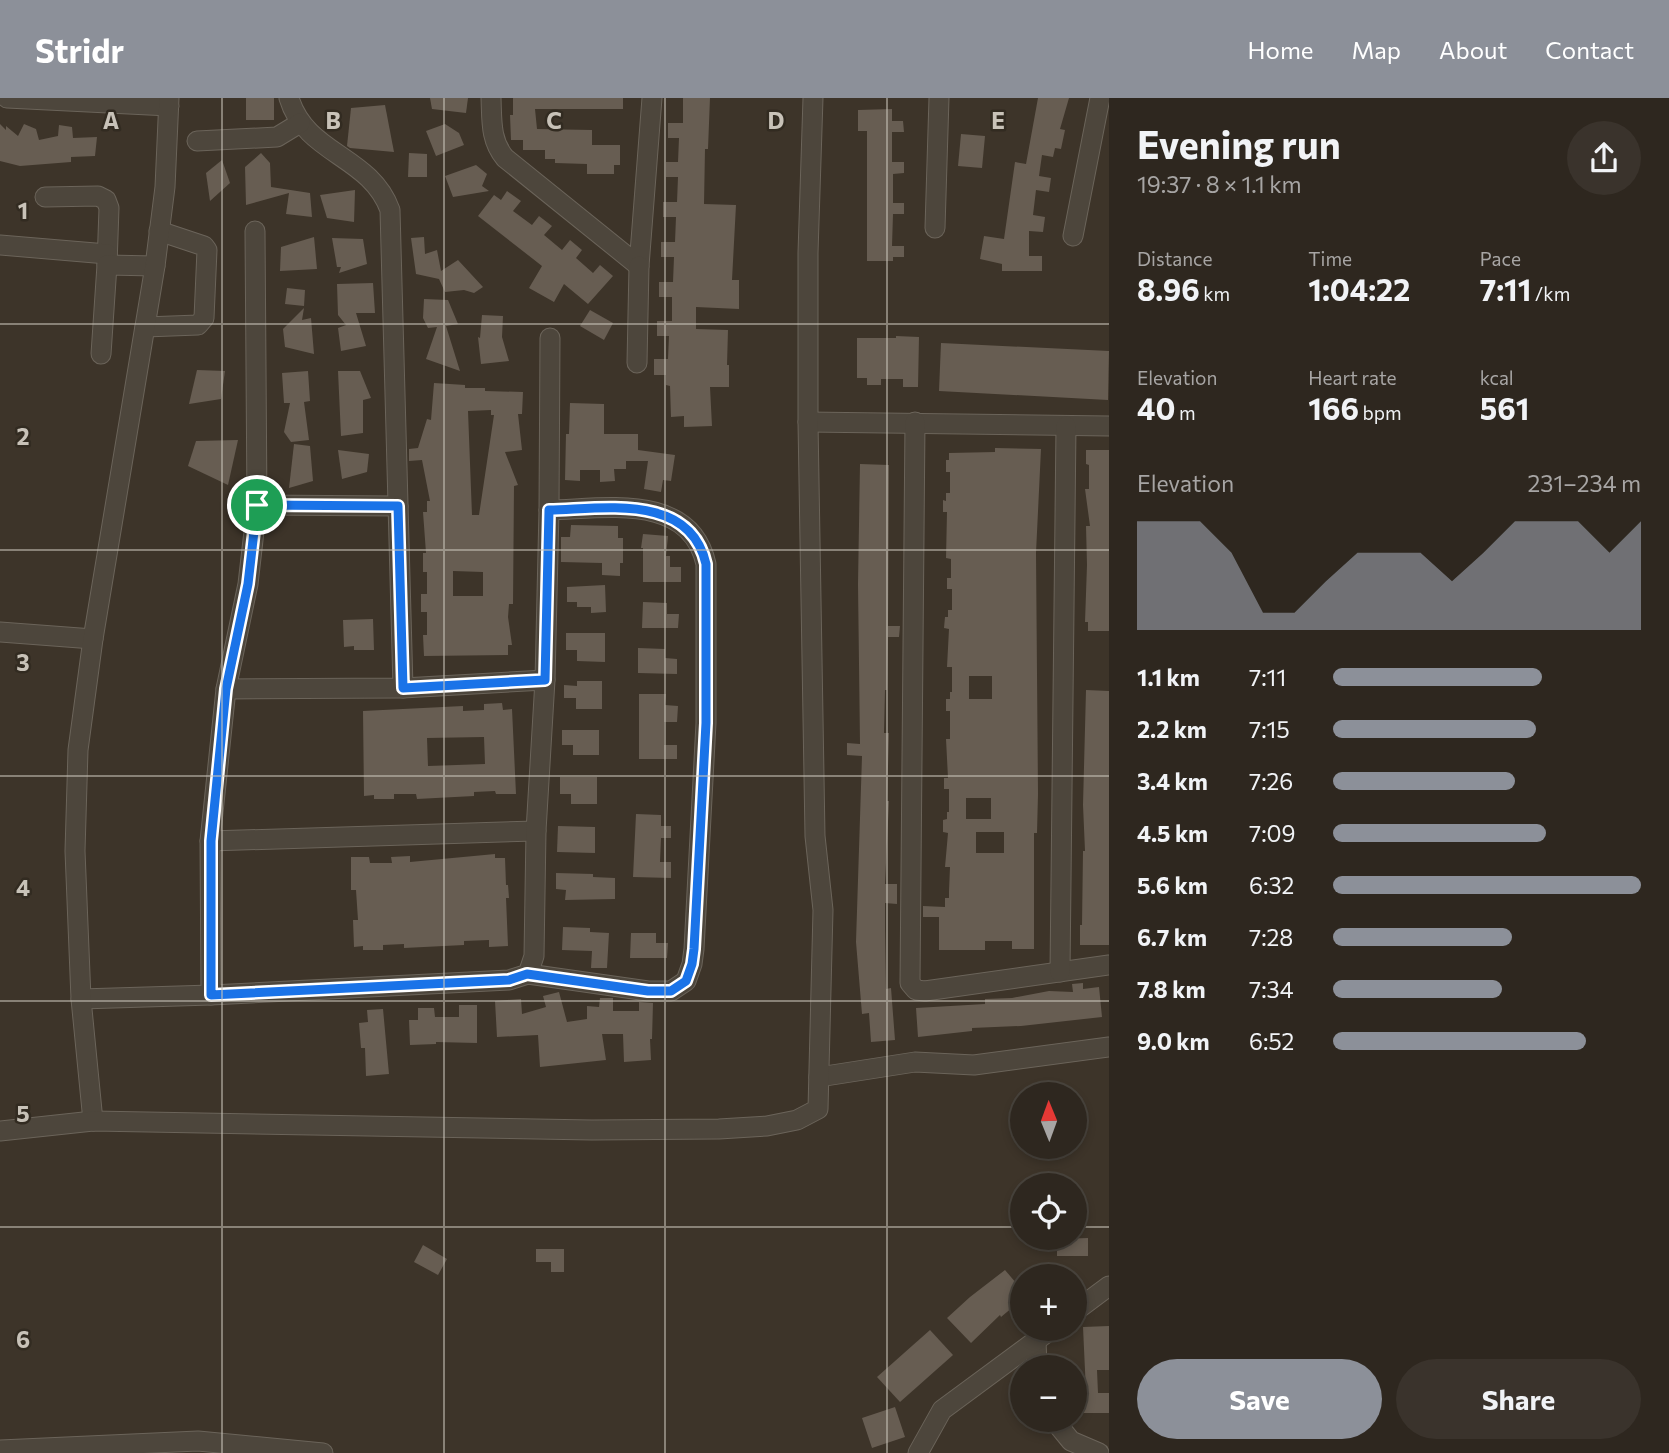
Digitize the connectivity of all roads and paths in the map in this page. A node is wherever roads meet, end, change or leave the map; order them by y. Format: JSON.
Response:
{"nodes":[{"id":1,"x":7,"y":98,"type":"edge"},
{"id":2,"x":46,"y":98,"type":"edge"},
{"id":3,"x":289,"y":98,"type":"edge"},
{"id":4,"x":491,"y":98,"type":"edge"},
{"id":5,"x":652,"y":98,"type":"edge"},
{"id":6,"x":813,"y":98,"type":"edge"},
{"id":7,"x":939,"y":98,"type":"edge"},
{"id":8,"x":1100,"y":98,"type":"edge"},
{"id":9,"x":169,"y":102,"type":"edge"},
{"id":10,"x":300,"y":123,"type":"junction"},
{"id":11,"x":197,"y":141,"type":"dead end"},
{"id":12,"x":45,"y":197,"type":"dead end"},
{"id":13,"x":935,"y":228,"type":"dead end"},
{"id":14,"x":159,"y":230,"type":"junction"},
{"id":15,"x":255,"y":232,"type":"dead end"},
{"id":16,"x":1073,"y":236,"type":"dead end"},
{"id":17,"x":0,"y":245,"type":"edge"},
{"id":18,"x":107,"y":259,"type":"junction"},
{"id":19,"x":155,"y":266,"type":"junction"},
{"id":20,"x":639,"y":266,"type":"junction"},
{"id":21,"x":145,"y":327,"type":"junction"},
{"id":22,"x":550,"y":338,"type":"dead end"},
{"id":23,"x":101,"y":354,"type":"dead end"},
{"id":24,"x":637,"y":363,"type":"dead end"},
{"id":25,"x":808,"y":422,"type":"junction"},
{"id":26,"x":915,"y":422,"type":"junction"},
{"id":27,"x":1066,"y":426,"type":"junction"},
{"id":28,"x":1109,"y":426,"type":"edge"},
{"id":29,"x":257,"y":505,"type":"junction"},
{"id":30,"x":398,"y":506,"type":"junction"},
{"id":31,"x":549,"y":510,"type":"junction"},
{"id":32,"x":0,"y":632,"type":"edge"},
{"id":33,"x":93,"y":639,"type":"junction"},
{"id":34,"x":545,"y":680,"type":"junction"},
{"id":35,"x":403,"y":688,"type":"junction"},
{"id":36,"x":226,"y":689,"type":"junction"},
{"id":37,"x":536,"y":831,"type":"junction"},
{"id":38,"x":211,"y":841,"type":"junction"},
{"id":39,"x":1109,"y":965,"type":"edge"},
{"id":40,"x":1060,"y":972,"type":"junction"},
{"id":41,"x":527,"y":974,"type":"junction"},
{"id":42,"x":211,"y":995,"type":"junction"},
{"id":43,"x":81,"y":999,"type":"junction"},
{"id":44,"x":1109,"y":1047,"type":"edge"},
{"id":45,"x":819,"y":1077,"type":"junction"},
{"id":46,"x":93,"y":1121,"type":"junction"},
{"id":47,"x":0,"y":1131,"type":"edge"},
{"id":48,"x":1109,"y":1286,"type":"edge"},
{"id":49,"x":1087,"y":1302,"type":"edge"},
{"id":50,"x":1035,"y":1341,"type":"edge"},
{"id":51,"x":1064,"y":1432,"type":"edge"},
{"id":52,"x":0,"y":1450,"type":"edge"},
{"id":53,"x":323,"y":1453,"type":"edge"},
{"id":54,"x":918,"y":1453,"type":"edge"},
{"id":55,"x":1099,"y":1453,"type":"edge"}],
"edges":[{"from":1,"to":2,"type":"street"},
{"from":2,"to":9,"type":"street"},
{"from":3,"to":10,"type":"street"},
{"from":4,"to":20,"type":"street"},
{"from":5,"to":20,"type":"street"},
{"from":6,"to":25,"type":"street"},
{"from":7,"to":13,"type":"street"},
{"from":8,"to":16,"type":"street"},
{"from":9,"to":14,"type":"street"},
{"from":10,"to":11,"type":"street"},
{"from":10,"to":30,"type":"street"},
{"from":12,"to":18,"type":"street"},
{"from":14,"to":19,"type":"street"},
{"from":14,"to":21,"type":"street"},
{"from":15,"to":29,"type":"street"},
{"from":17,"to":18,"type":"street"},
{"from":18,"to":19,"type":"street"},
{"from":18,"to":23,"type":"street"},
{"from":19,"to":21,"type":"street"},
{"from":20,"to":24,"type":"street"},
{"from":21,"to":33,"type":"street"},
{"from":22,"to":31,"type":"street"},
{"from":25,"to":26,"type":"street"},
{"from":25,"to":45,"type":"street"},
{"from":26,"to":27,"type":"street"},
{"from":26,"to":40,"type":"street"},
{"from":27,"to":28,"type":"street"},
{"from":27,"to":40,"type":"street"},
{"from":29,"to":30,"type":"street"},
{"from":29,"to":36,"type":"street"},
{"from":30,"to":35,"type":"street"},
{"from":31,"to":34,"type":"street"},
{"from":31,"to":41,"type":"street"},
{"from":32,"to":33,"type":"street"},
{"from":33,"to":43,"type":"street"},
{"from":34,"to":35,"type":"street"},
{"from":34,"to":37,"type":"street"},
{"from":35,"to":36,"type":"street"},
{"from":36,"to":38,"type":"street"},
{"from":37,"to":38,"type":"street"},
{"from":37,"to":41,"type":"street"},
{"from":38,"to":42,"type":"street"},
{"from":39,"to":40,"type":"street"},
{"from":41,"to":42,"type":"street"},
{"from":42,"to":43,"type":"street"},
{"from":43,"to":46,"type":"street"},
{"from":44,"to":45,"type":"street"},
{"from":45,"to":46,"type":"street"},
{"from":46,"to":47,"type":"street"},
{"from":48,"to":49,"type":"street"},
{"from":50,"to":54,"type":"street"},
{"from":51,"to":55,"type":"street"},
{"from":52,"to":53,"type":"street"}]}
